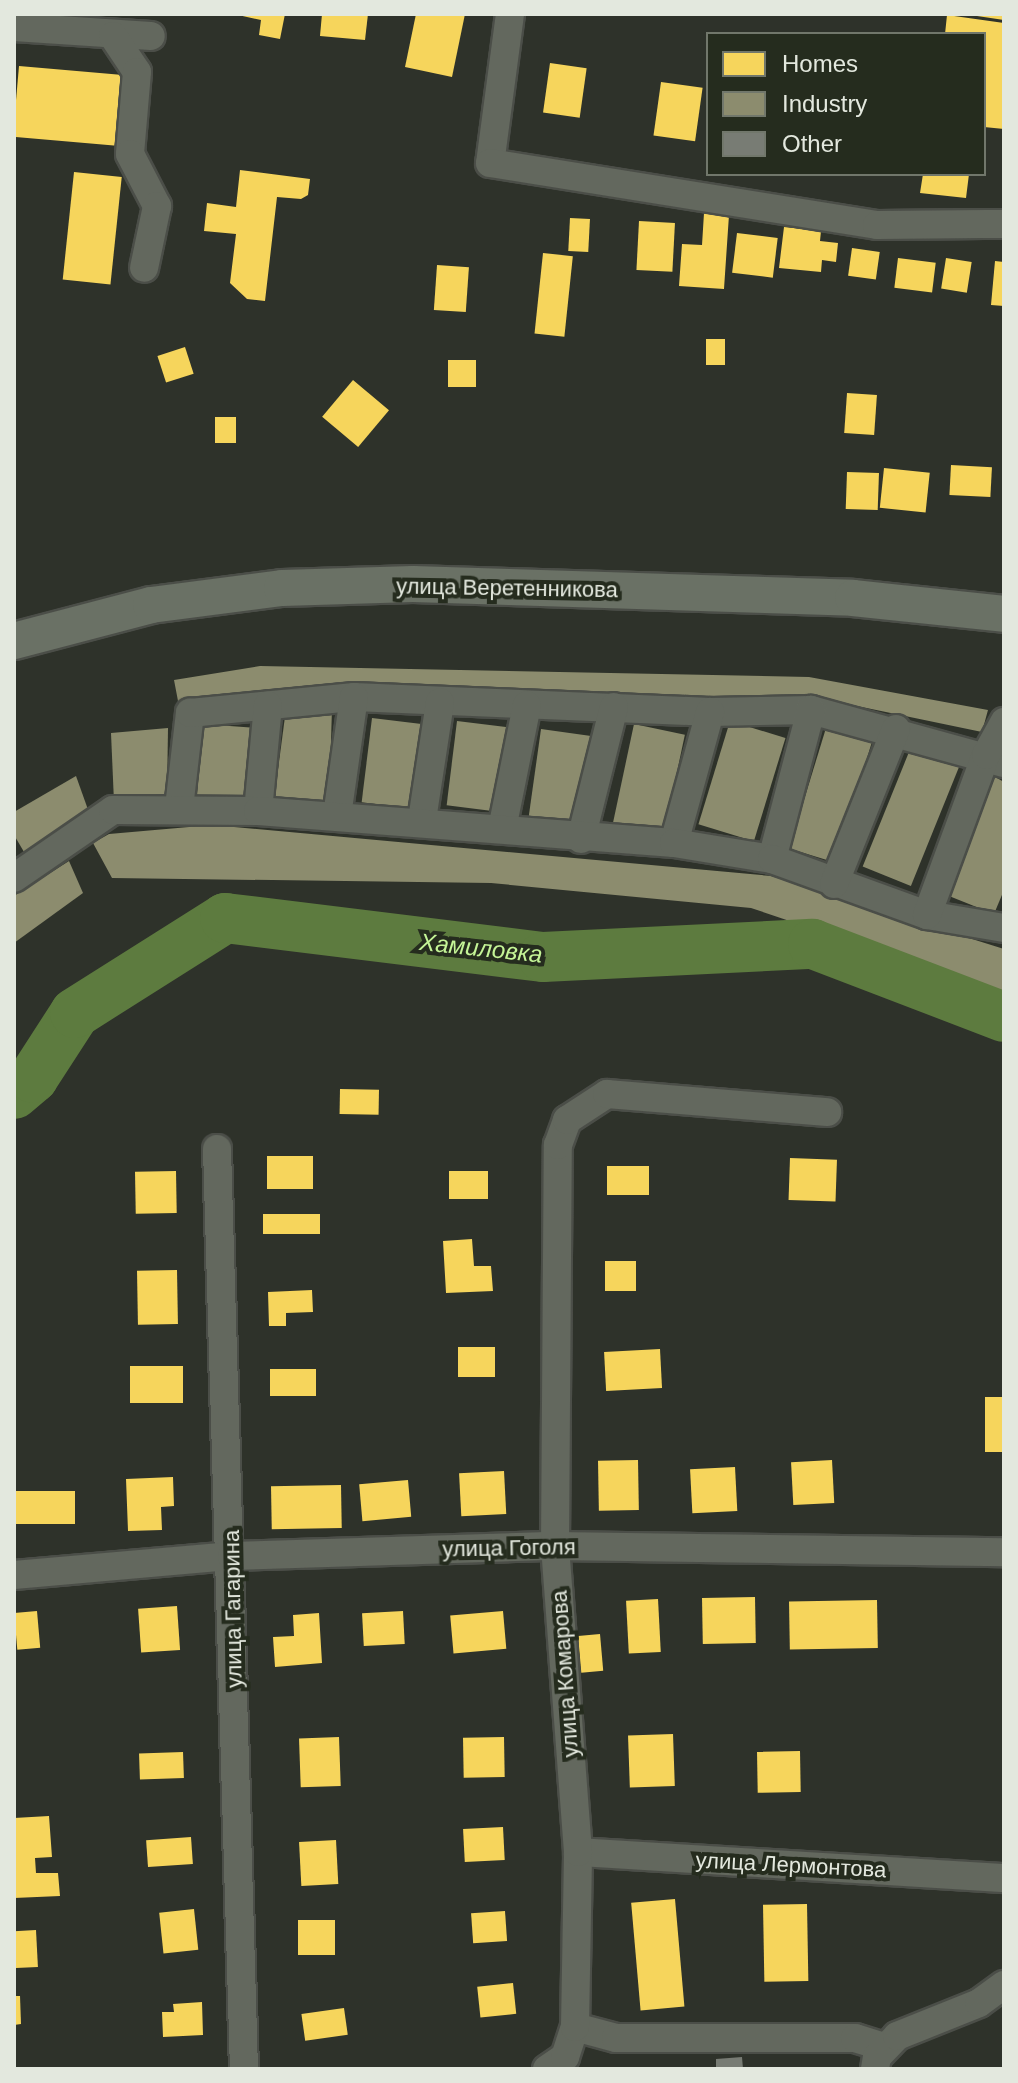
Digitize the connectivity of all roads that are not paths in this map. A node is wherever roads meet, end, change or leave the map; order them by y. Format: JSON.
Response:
{"nodes":[{"id":1,"x":510,"y":14,"type":"edge"},
{"id":2,"x":14,"y":27,"type":"edge"},
{"id":3,"x":113,"y":36,"type":"junction"},
{"id":4,"x":151,"y":36,"type":"dead end"},
{"id":5,"x":1004,"y":224,"type":"edge"},
{"id":6,"x":144,"y":268,"type":"dead end"},
{"id":7,"x":1004,"y":614,"type":"edge"},
{"id":8,"x":14,"y":641,"type":"edge"},
{"id":9,"x":354,"y":697,"type":"junction"},
{"id":10,"x":440,"y":702,"type":"junction"},
{"id":11,"x":268,"y":705,"type":"junction"},
{"id":12,"x":527,"y":705,"type":"junction"},
{"id":13,"x":614,"y":707,"type":"junction"},
{"id":14,"x":811,"y":710,"type":"junction"},
{"id":15,"x":710,"y":712,"type":"junction"},
{"id":16,"x":1004,"y":722,"type":"edge"},
{"id":17,"x":896,"y":729,"type":"junction"},
{"id":18,"x":995,"y":759,"type":"edge"},
{"id":19,"x":179,"y":808,"type":"junction"},
{"id":20,"x":258,"y":811,"type":"junction"},
{"id":21,"x":337,"y":816,"type":"junction"},
{"id":22,"x":422,"y":820,"type":"junction"},
{"id":23,"x":502,"y":829,"type":"junction"},
{"id":24,"x":581,"y":839,"type":"junction"},
{"id":25,"x":674,"y":843,"type":"junction"},
{"id":26,"x":772,"y":859,"type":"junction"},
{"id":27,"x":14,"y":878,"type":"edge"},
{"id":28,"x":834,"y":884,"type":"junction"},
{"id":29,"x":927,"y":915,"type":"junction"},
{"id":30,"x":1003,"y":924,"type":"edge"},
{"id":31,"x":827,"y":1112,"type":"dead end"},
{"id":32,"x":217,"y":1149,"type":"dead end"},
{"id":33,"x":555,"y":1546,"type":"junction"},
{"id":34,"x":1004,"y":1552,"type":"edge"},
{"id":35,"x":232,"y":1556,"type":"junction"},
{"id":36,"x":14,"y":1575,"type":"edge"},
{"id":37,"x":578,"y":1852,"type":"junction"},
{"id":38,"x":1004,"y":1878,"type":"edge"},
{"id":39,"x":1004,"y":1985,"type":"edge"},
{"id":40,"x":575,"y":2027,"type":"junction"},
{"id":41,"x":880,"y":2058,"type":"edge"},
{"id":42,"x":556,"y":2063,"type":"edge"},
{"id":43,"x":244,"y":2069,"type":"edge"}],
"edges":[{"from":1,"to":5,"type":"street"},
{"from":2,"to":3,"type":"street"},
{"from":3,"to":4,"type":"street"},
{"from":3,"to":6,"type":"street"},
{"from":7,"to":8,"type":"main road","name":"улица Веретенникова"},
{"from":9,"to":10,"type":"street"},
{"from":9,"to":11,"type":"street"},
{"from":9,"to":21,"type":"street"},
{"from":10,"to":12,"type":"street"},
{"from":10,"to":22,"type":"street"},
{"from":11,"to":19,"type":"street"},
{"from":11,"to":20,"type":"street"},
{"from":12,"to":13,"type":"street"},
{"from":12,"to":23,"type":"street"},
{"from":13,"to":15,"type":"street"},
{"from":13,"to":24,"type":"street"},
{"from":14,"to":15,"type":"street"},
{"from":14,"to":17,"type":"street"},
{"from":14,"to":26,"type":"street"},
{"from":15,"to":25,"type":"street"},
{"from":16,"to":18,"type":"street"},
{"from":17,"to":18,"type":"street"},
{"from":17,"to":28,"type":"street"},
{"from":18,"to":29,"type":"street"},
{"from":19,"to":20,"type":"street"},
{"from":19,"to":27,"type":"street"},
{"from":20,"to":21,"type":"street"},
{"from":21,"to":22,"type":"street"},
{"from":22,"to":23,"type":"street"},
{"from":23,"to":24,"type":"street"},
{"from":24,"to":25,"type":"street"},
{"from":25,"to":26,"type":"street"},
{"from":26,"to":28,"type":"street"},
{"from":28,"to":29,"type":"street"},
{"from":29,"to":30,"type":"street"},
{"from":31,"to":33,"type":"street","name":"улица Комарова"},
{"from":32,"to":35,"type":"street","name":"улица Гагарина"},
{"from":33,"to":34,"type":"street","name":"улица Гоголя"},
{"from":33,"to":35,"type":"street","name":"улица Гоголя"},
{"from":33,"to":37,"type":"street","name":"улица Комарова"},
{"from":35,"to":36,"type":"street","name":"улица Гоголя"},
{"from":35,"to":43,"type":"street","name":"улица Гагарина"},
{"from":37,"to":38,"type":"street","name":"улица Лермонтова"},
{"from":37,"to":40,"type":"street","name":"улица Комарова"},
{"from":39,"to":41,"type":"street"},
{"from":40,"to":41,"type":"street"},
{"from":40,"to":42,"type":"street","name":"улица Комарова"}]}
